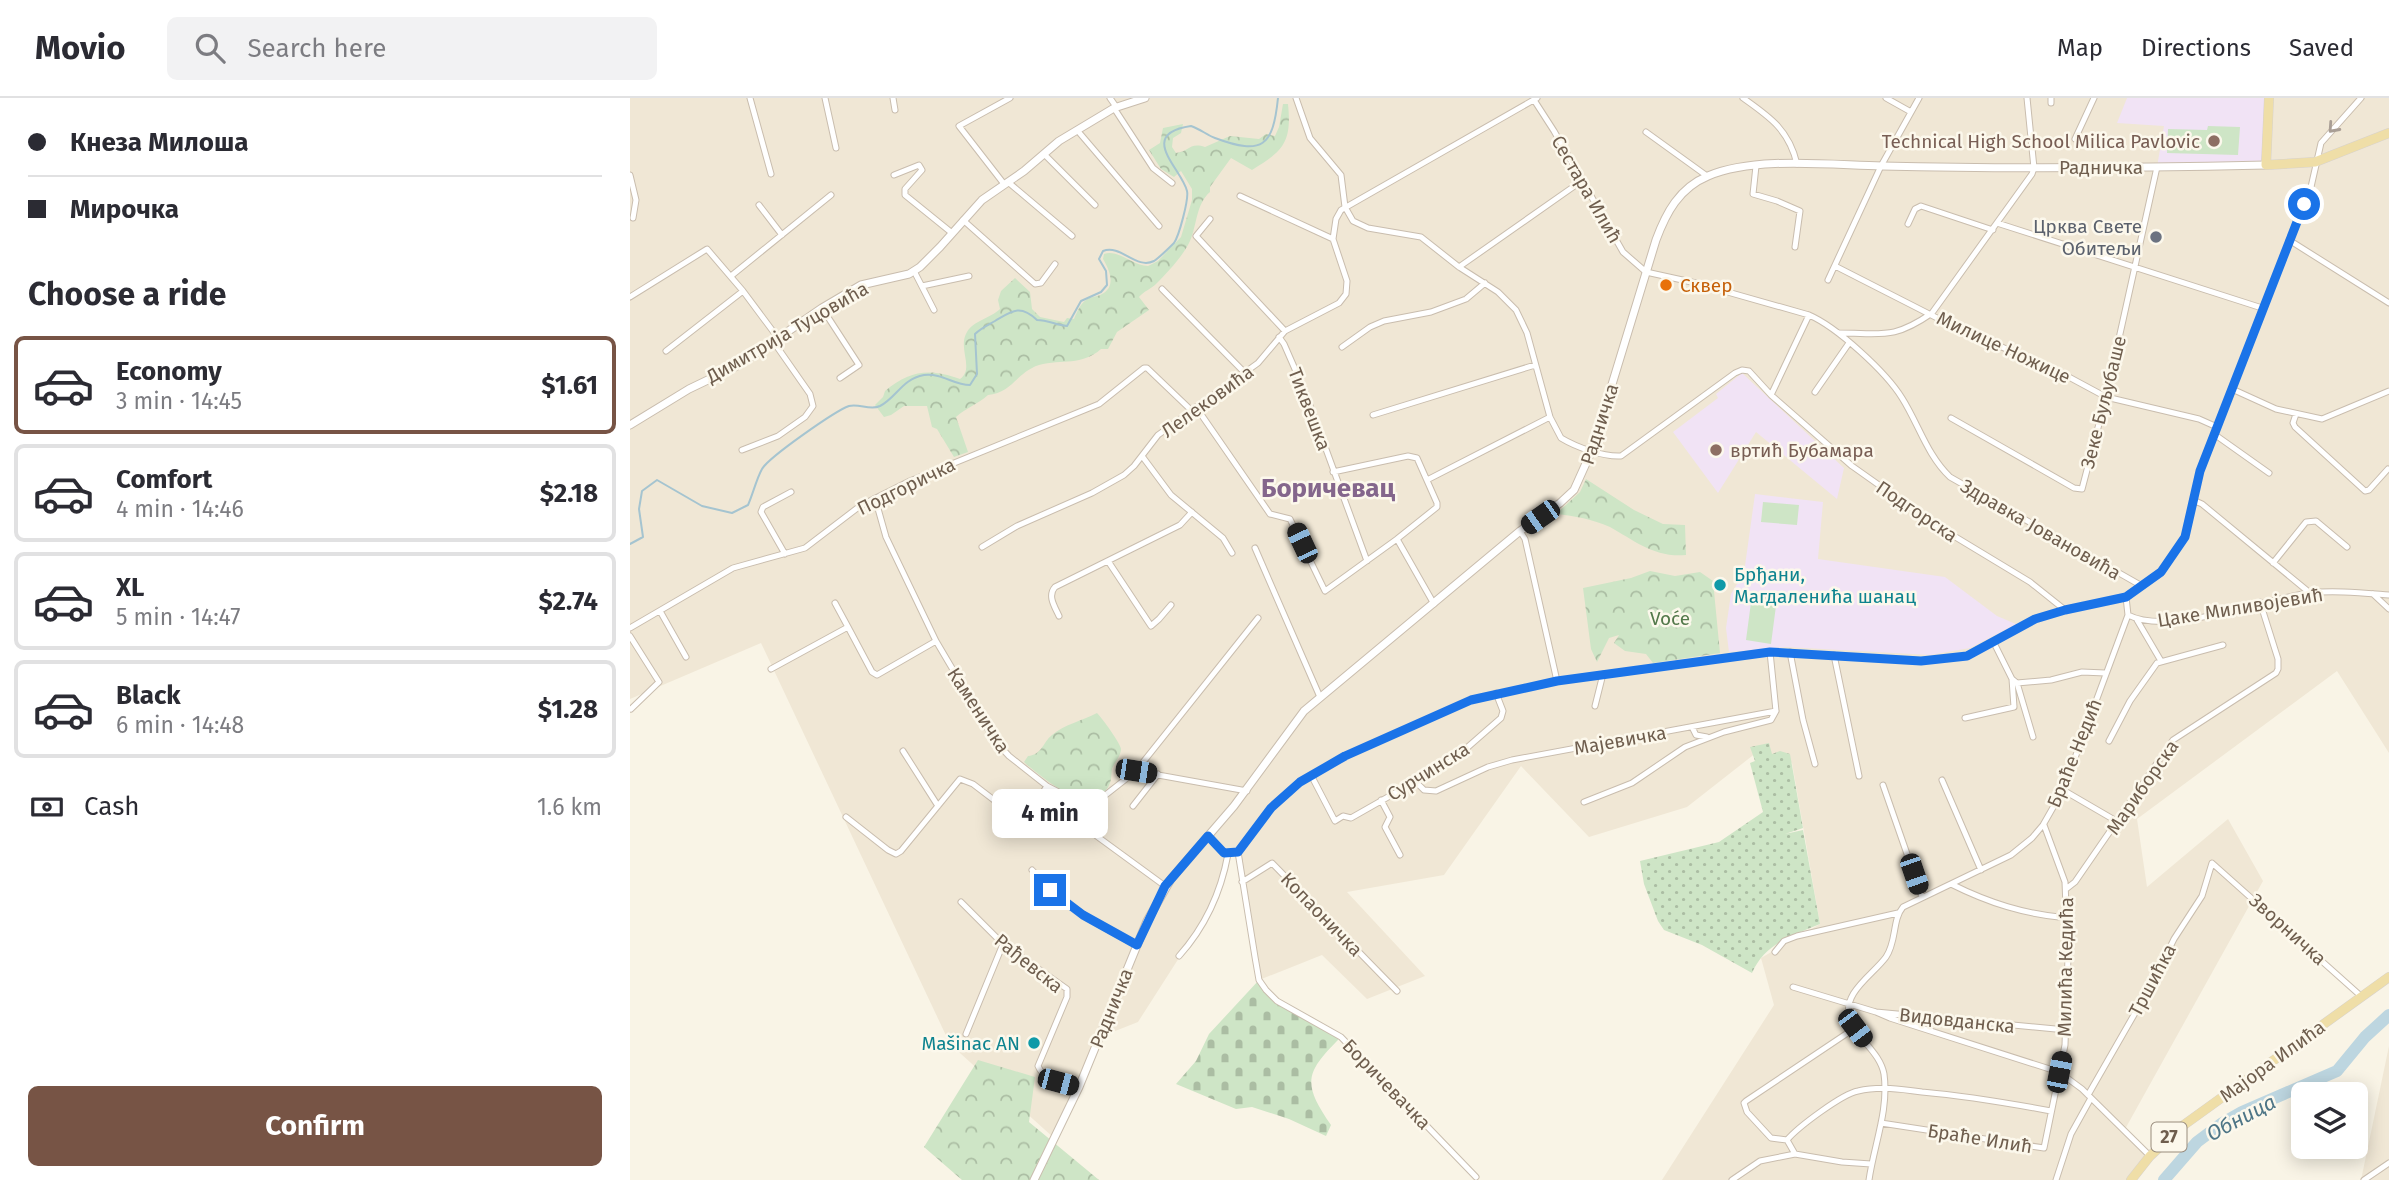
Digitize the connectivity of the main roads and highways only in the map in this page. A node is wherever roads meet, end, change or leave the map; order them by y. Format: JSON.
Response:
{"nodes":[{"id":1,"x":2269,"y":98,"type":"edge"},
{"id":2,"x":2389,"y":133,"type":"edge"},
{"id":3,"x":2389,"y":977,"type":"edge"},
{"id":4,"x":2131,"y":1180,"type":"edge"}],
"edges":[{"from":1,"to":2,"type":"main road","name":"Радничка"},
{"from":3,"to":4,"type":"main road","name":"Мајора Илића","number":"27"}]}
